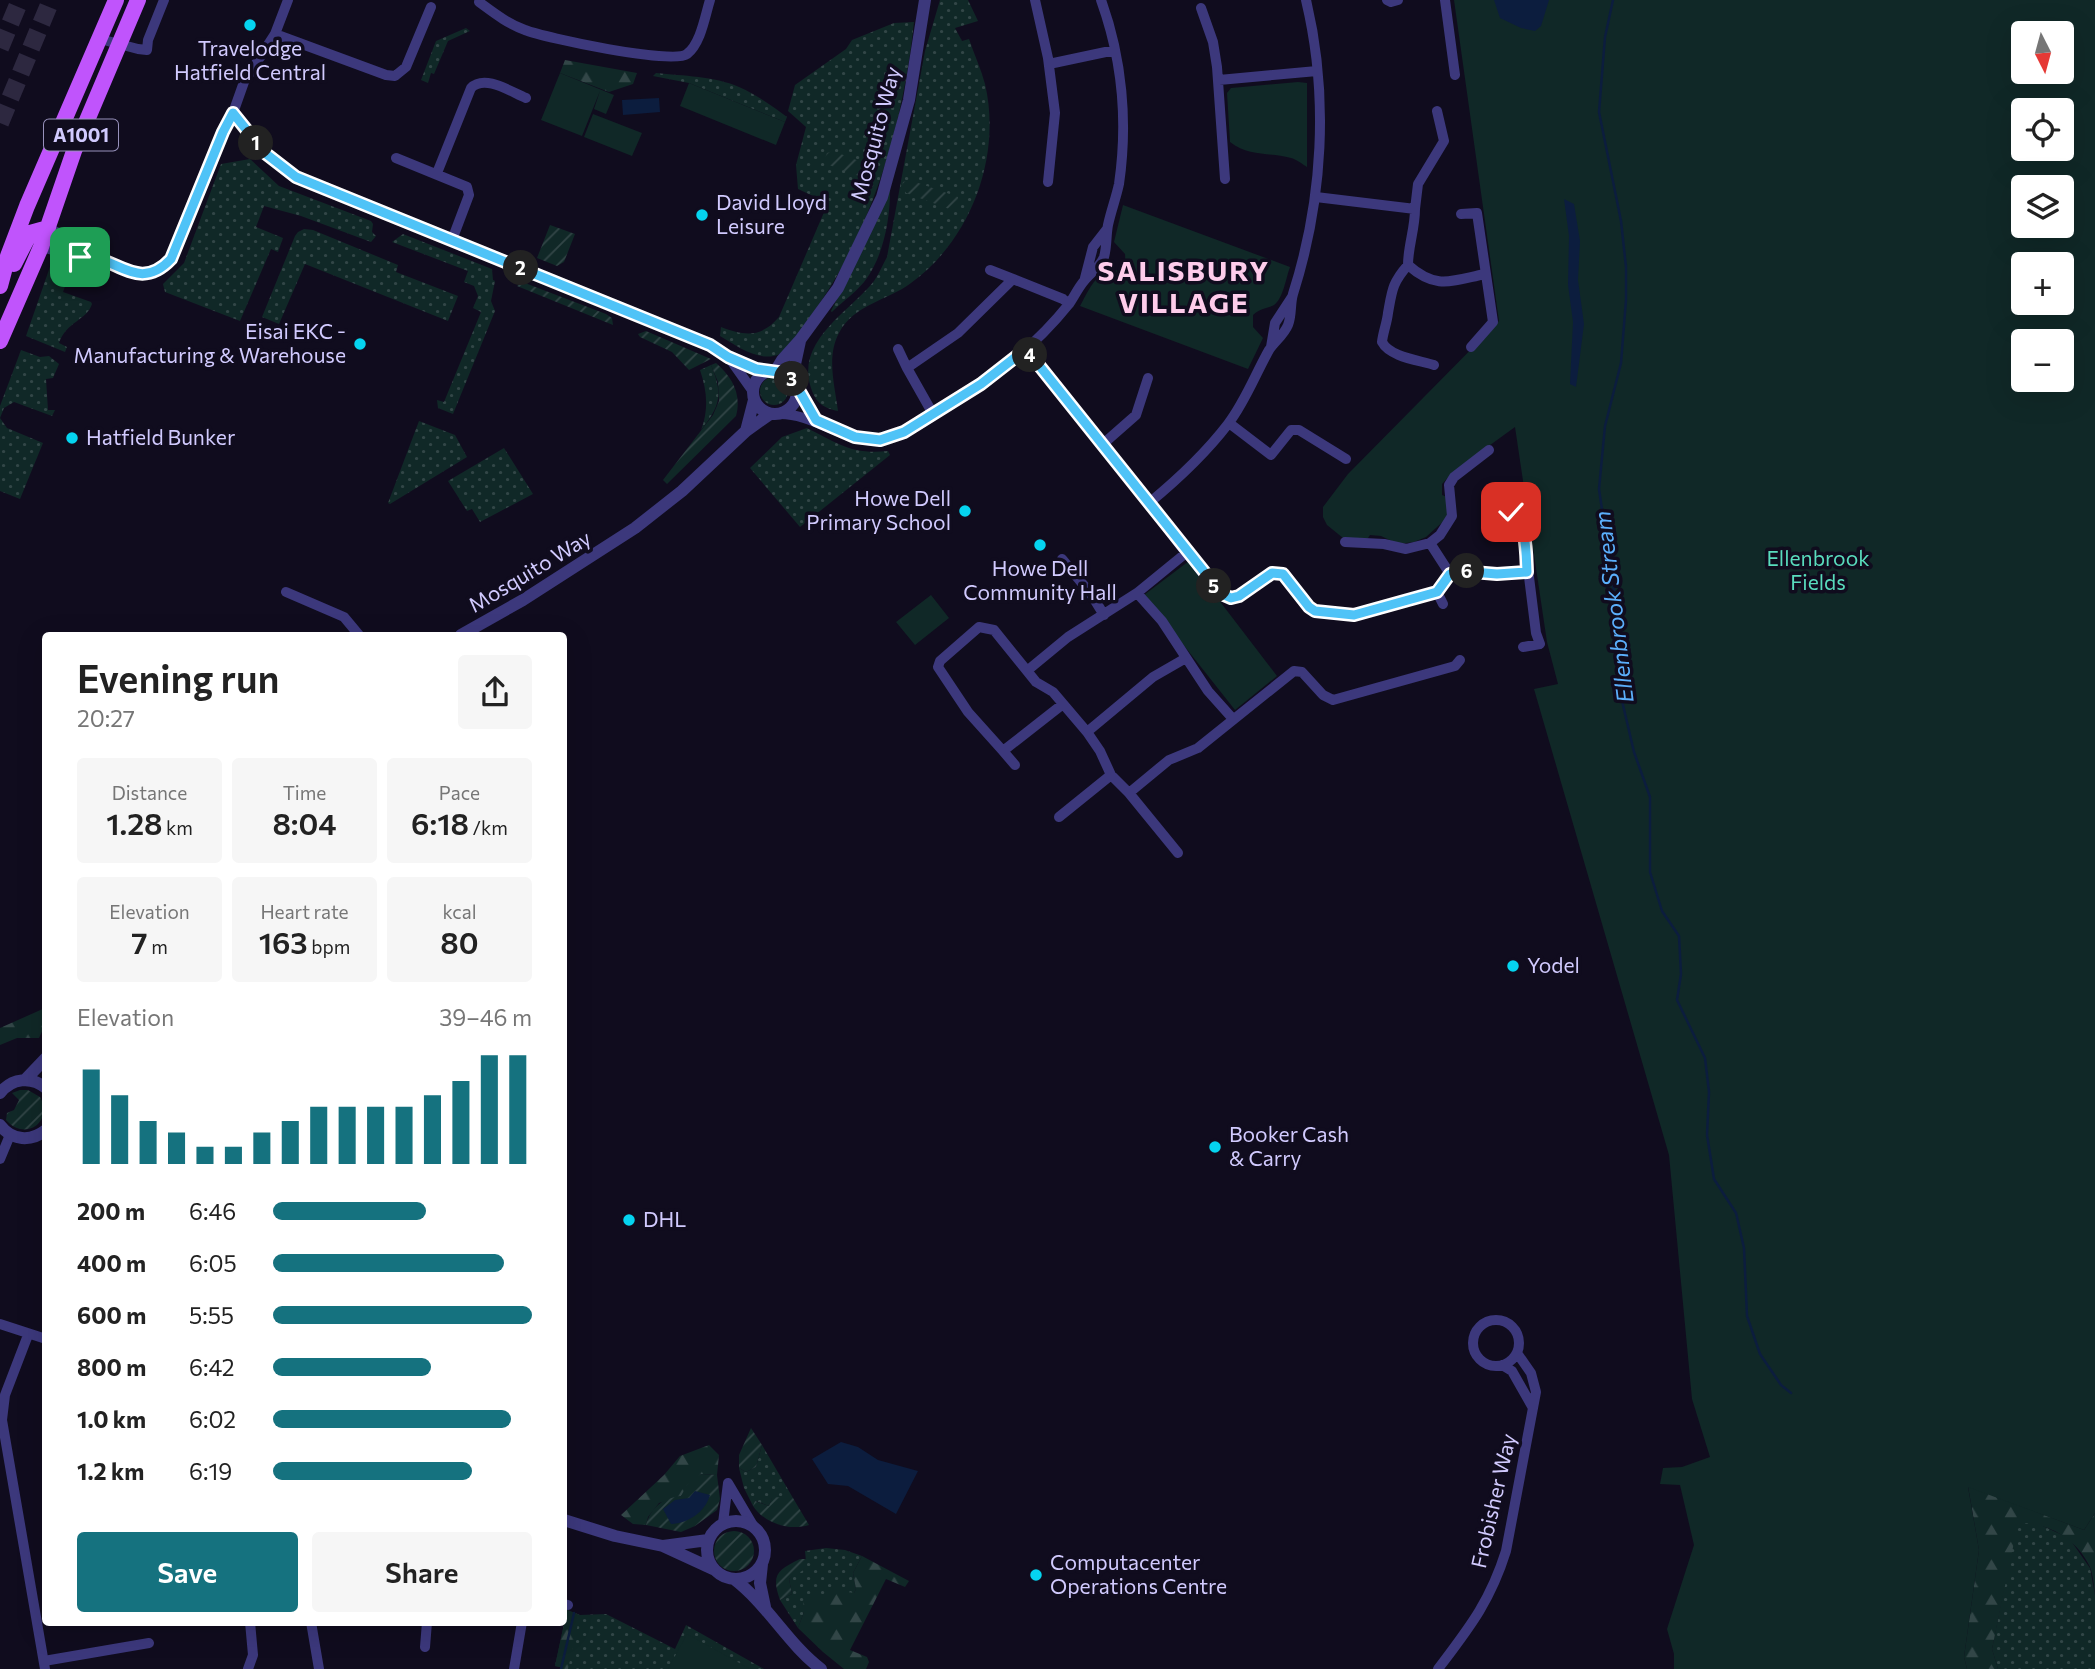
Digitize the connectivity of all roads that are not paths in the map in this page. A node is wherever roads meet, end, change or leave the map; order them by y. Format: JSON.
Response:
{"nodes":[{"id":1,"x":116,"y":0,"type":"edge"},
{"id":2,"x":138,"y":0,"type":"edge"},
{"id":3,"x":164,"y":0,"type":"edge"},
{"id":4,"x":288,"y":0,"type":"edge"},
{"id":5,"x":710,"y":0,"type":"edge"},
{"id":6,"x":1035,"y":0,"type":"edge"},
{"id":7,"x":1101,"y":0,"type":"edge"},
{"id":8,"x":1306,"y":0,"type":"edge"},
{"id":9,"x":1387,"y":0,"type":"edge"},
{"id":10,"x":1398,"y":0,"type":"edge"},
{"id":11,"x":1445,"y":0,"type":"edge"},
{"id":12,"x":925,"y":1,"type":"edge"},
{"id":13,"x":479,"y":2,"type":"dead end"},
{"id":14,"x":430,"y":7,"type":"dead end"},
{"id":15,"x":1201,"y":8,"type":"dead end"},
{"id":16,"x":275,"y":34,"type":"junction"},
{"id":17,"x":100,"y":39,"type":"junction"},
{"id":18,"x":119,"y":44,"type":"junction"},
{"id":19,"x":1115,"y":50,"type":"junction"},
{"id":20,"x":1049,"y":64,"type":"junction"},
{"id":21,"x":1317,"y":71,"type":"junction"},
{"id":22,"x":1455,"y":75,"type":"dead end"},
{"id":23,"x":1219,"y":80,"type":"junction"},
{"id":24,"x":526,"y":98,"type":"dead end"},
{"id":25,"x":72,"y":106,"type":"junction"},
{"id":26,"x":1437,"y":111,"type":"dead end"},
{"id":27,"x":233,"y":113,"type":"junction"},
{"id":28,"x":396,"y":158,"type":"dead end"},
{"id":29,"x":437,"y":173,"type":"junction"},
{"id":30,"x":1225,"y":178,"type":"dead end"},
{"id":31,"x":1048,"y":182,"type":"dead end"},
{"id":32,"x":1316,"y":197,"type":"junction"},
{"id":33,"x":1415,"y":209,"type":"junction"},
{"id":34,"x":25,"y":213,"type":"junction"},
{"id":35,"x":1461,"y":214,"type":"dead end"},
{"id":36,"x":48,"y":228,"type":"junction"},
{"id":37,"x":30,"y":233,"type":"junction"},
{"id":38,"x":452,"y":240,"type":"junction"},
{"id":39,"x":41,"y":247,"type":"junction"},
{"id":40,"x":91,"y":256,"type":"junction"},
{"id":41,"x":1408,"y":265,"type":"junction"},
{"id":42,"x":990,"y":270,"type":"dead end"},
{"id":43,"x":1485,"y":274,"type":"junction"},
{"id":44,"x":3,"y":279,"type":"edge"},
{"id":45,"x":1013,"y":279,"type":"junction"},
{"id":46,"x":1069,"y":304,"type":"junction"},
{"id":47,"x":800,"y":340,"type":"junction"},
{"id":48,"x":0,"y":341,"type":"edge"},
{"id":49,"x":1471,"y":347,"type":"dead end"},
{"id":50,"x":898,"y":349,"type":"dead end"},
{"id":51,"x":1026,"y":349,"type":"junction"},
{"id":52,"x":728,"y":357,"type":"junction"},
{"id":53,"x":1434,"y":365,"type":"dead end"},
{"id":54,"x":907,"y":368,"type":"junction"},
{"id":55,"x":773,"y":370,"type":"junction"},
{"id":56,"x":1148,"y":378,"type":"dead end"},
{"id":57,"x":794,"y":382,"type":"junction"},
{"id":58,"x":753,"y":395,"type":"junction"},
{"id":59,"x":774,"y":414,"type":"junction"},
{"id":60,"x":933,"y":414,"type":"junction"},
{"id":61,"x":816,"y":420,"type":"junction"},
{"id":62,"x":1229,"y":423,"type":"junction"},
{"id":63,"x":746,"y":431,"type":"junction"},
{"id":64,"x":1103,"y":444,"type":"junction"},
{"id":65,"x":1489,"y":450,"type":"dead end"},
{"id":66,"x":1346,"y":459,"type":"dead end"},
{"id":67,"x":1149,"y":503,"type":"junction"},
{"id":68,"x":1502,"y":509,"type":"dead end"},
{"id":69,"x":1345,"y":542,"type":"dead end"},
{"id":70,"x":1430,"y":543,"type":"junction"},
{"id":71,"x":1186,"y":553,"type":"junction"},
{"id":72,"x":1062,"y":559,"type":"dead end"},
{"id":73,"x":1527,"y":572,"type":"junction"},
{"id":74,"x":1450,"y":574,"type":"junction"},
{"id":75,"x":286,"y":592,"type":"dead end"},
{"id":76,"x":1437,"y":592,"type":"junction"},
{"id":77,"x":1138,"y":593,"type":"junction"},
{"id":78,"x":1443,"y":604,"type":"dead end"},
{"id":79,"x":1104,"y":615,"type":"junction"},
{"id":80,"x":355,"y":632,"type":"edge"},
{"id":81,"x":466,"y":632,"type":"edge"},
{"id":82,"x":1522,"y":647,"type":"dead end"},
{"id":83,"x":1186,"y":659,"type":"junction"},
{"id":84,"x":1460,"y":660,"type":"dead end"},
{"id":85,"x":1028,"y":670,"type":"junction"},
{"id":86,"x":1063,"y":704,"type":"junction"},
{"id":87,"x":1233,"y":719,"type":"junction"},
{"id":88,"x":1087,"y":732,"type":"junction"},
{"id":89,"x":1003,"y":751,"type":"junction"},
{"id":90,"x":1015,"y":765,"type":"dead end"},
{"id":91,"x":1111,"y":775,"type":"junction"},
{"id":92,"x":1129,"y":793,"type":"junction"},
{"id":93,"x":1059,"y":817,"type":"dead end"},
{"id":94,"x":1178,"y":853,"type":"dead end"},
{"id":95,"x":42,"y":1062,"type":"edge"},
{"id":96,"x":24,"y":1080,"type":"junction"},
{"id":97,"x":42,"y":1086,"type":"edge"},
{"id":98,"x":3,"y":1087,"type":"edge"},
{"id":99,"x":0,"y":1125,"type":"edge"},
{"id":100,"x":42,"y":1132,"type":"edge"},
{"id":101,"x":10,"y":1135,"type":"junction"},
{"id":102,"x":31,"y":1138,"type":"junction"},
{"id":103,"x":42,"y":1141,"type":"edge"},
{"id":104,"x":0,"y":1158,"type":"edge"},
{"id":105,"x":0,"y":1324,"type":"edge"},
{"id":106,"x":29,"y":1335,"type":"junction"},
{"id":107,"x":42,"y":1338,"type":"edge"},
{"id":108,"x":1517,"y":1353,"type":"junction"},
{"id":109,"x":1502,"y":1365,"type":"junction"},
{"id":110,"x":1534,"y":1408,"type":"junction"},
{"id":111,"x":1,"y":1421,"type":"edge"},
{"id":112,"x":567,"y":1521,"type":"edge"},
{"id":113,"x":723,"y":1523,"type":"junction"},
{"id":114,"x":754,"y":1527,"type":"junction"},
{"id":115,"x":708,"y":1540,"type":"junction"},
{"id":116,"x":663,"y":1546,"type":"junction"},
{"id":117,"x":762,"y":1564,"type":"junction"},
{"id":118,"x":713,"y":1569,"type":"junction"},
{"id":119,"x":734,"y":1579,"type":"junction"},
{"id":120,"x":765,"y":1607,"type":"junction"},
{"id":121,"x":250,"y":1626,"type":"edge"},
{"id":122,"x":313,"y":1626,"type":"edge"},
{"id":123,"x":427,"y":1626,"type":"edge"},
{"id":124,"x":521,"y":1626,"type":"edge"},
{"id":125,"x":149,"y":1643,"type":"dead end"},
{"id":126,"x":425,"y":1647,"type":"dead end"},
{"id":127,"x":45,"y":1665,"type":"edge"},
{"id":128,"x":248,"y":1669,"type":"edge"},
{"id":129,"x":318,"y":1669,"type":"edge"},
{"id":130,"x":514,"y":1669,"type":"edge"},
{"id":131,"x":821,"y":1669,"type":"edge"},
{"id":132,"x":1438,"y":1669,"type":"edge"}],
"edges":[{"from":1,"to":17,"type":"main road","number":"A1001"},
{"from":2,"to":18,"type":"main road","number":"A1001"},
{"from":3,"to":18,"type":"street"},
{"from":4,"to":16,"type":"street"},
{"from":5,"to":13,"type":"street"},
{"from":6,"to":20,"type":"street"},
{"from":7,"to":19,"type":"street"},
{"from":8,"to":21,"type":"street"},
{"from":9,"to":10,"type":"street"},
{"from":11,"to":22,"type":"street"},
{"from":12,"to":47,"type":"street","name":"Mosquito Way"},
{"from":14,"to":16,"type":"street"},
{"from":15,"to":23,"type":"street"},
{"from":16,"to":27,"type":"street"},
{"from":17,"to":18,"type":"street"},
{"from":17,"to":25,"type":"main road","number":"A1001"},
{"from":18,"to":25,"type":"main road","number":"A1001"},
{"from":18,"to":36,"type":"main road","number":"A1001"},
{"from":19,"to":20,"type":"street"},
{"from":19,"to":46,"type":"street"},
{"from":20,"to":31,"type":"street"},
{"from":21,"to":23,"type":"street"},
{"from":21,"to":32,"type":"street"},
{"from":23,"to":30,"type":"street"},
{"from":24,"to":29,"type":"street"},
{"from":25,"to":34,"type":"main road","number":"A1001"},
{"from":26,"to":33,"type":"street"},
{"from":27,"to":38,"type":"street"},
{"from":27,"to":40,"type":"street"},
{"from":28,"to":29,"type":"street"},
{"from":29,"to":38,"type":"street"},
{"from":32,"to":33,"type":"street"},
{"from":32,"to":62,"type":"street"},
{"from":33,"to":41,"type":"street"},
{"from":34,"to":37,"type":"main road"},
{"from":34,"to":44,"type":"main road","number":"A1001"},
{"from":35,"to":43,"type":"street"},
{"from":36,"to":37,"type":"main road"},
{"from":36,"to":39,"type":"main road","number":"A1001"},
{"from":36,"to":40,"type":"street"},
{"from":37,"to":39,"type":"main road"},
{"from":37,"to":44,"type":"main road","number":"A1001"},
{"from":38,"to":52,"type":"street"},
{"from":39,"to":40,"type":"street"},
{"from":39,"to":48,"type":"main road","number":"A1001"},
{"from":41,"to":43,"type":"street"},
{"from":41,"to":53,"type":"street"},
{"from":42,"to":45,"type":"street"},
{"from":43,"to":49,"type":"street"},
{"from":45,"to":46,"type":"street"},
{"from":45,"to":54,"type":"street"},
{"from":46,"to":51,"type":"street"},
{"from":47,"to":55,"type":"street","name":"Mosquito Way"},
{"from":47,"to":57,"type":"street","name":"Mosquito Way"},
{"from":50,"to":54,"type":"street"},
{"from":51,"to":60,"type":"street"},
{"from":51,"to":64,"type":"street"},
{"from":52,"to":55,"type":"street"},
{"from":52,"to":58,"type":"street"},
{"from":54,"to":60,"type":"street"},
{"from":55,"to":57,"type":"street"},
{"from":55,"to":58,"type":"street"},
{"from":56,"to":64,"type":"street"},
{"from":57,"to":59,"type":"street"},
{"from":57,"to":61,"type":"street"},
{"from":58,"to":59,"type":"street"},
{"from":58,"to":63,"type":"street"},
{"from":59,"to":61,"type":"street"},
{"from":59,"to":63,"type":"street","name":"Mosquito Way"},
{"from":60,"to":61,"type":"street"},
{"from":62,"to":66,"type":"street"},
{"from":62,"to":67,"type":"street"},
{"from":63,"to":81,"type":"street","name":"Mosquito Way"},
{"from":64,"to":67,"type":"street"},
{"from":65,"to":70,"type":"street"},
{"from":67,"to":71,"type":"street"},
{"from":68,"to":73,"type":"street"},
{"from":69,"to":70,"type":"street"},
{"from":70,"to":74,"type":"street"},
{"from":71,"to":76,"type":"street"},
{"from":71,"to":77,"type":"street"},
{"from":72,"to":79,"type":"street"},
{"from":73,"to":74,"type":"street"},
{"from":73,"to":82,"type":"street"},
{"from":74,"to":76,"type":"street"},
{"from":75,"to":80,"type":"street"},
{"from":76,"to":78,"type":"street"},
{"from":77,"to":79,"type":"street"},
{"from":77,"to":83,"type":"street"},
{"from":79,"to":85,"type":"street"},
{"from":83,"to":87,"type":"street"},
{"from":83,"to":88,"type":"street"},
{"from":84,"to":87,"type":"street"},
{"from":85,"to":86,"type":"street"},
{"from":85,"to":89,"type":"street"},
{"from":86,"to":88,"type":"street"},
{"from":86,"to":89,"type":"street"},
{"from":87,"to":92,"type":"street"},
{"from":88,"to":91,"type":"street"},
{"from":89,"to":90,"type":"street"},
{"from":91,"to":92,"type":"street"},
{"from":91,"to":93,"type":"street"},
{"from":92,"to":94,"type":"street"},
{"from":95,"to":96,"type":"street"},
{"from":96,"to":97,"type":"street"},
{"from":96,"to":98,"type":"street"},
{"from":99,"to":101,"type":"street"},
{"from":100,"to":102,"type":"street"},
{"from":101,"to":102,"type":"street"},
{"from":101,"to":104,"type":"street"},
{"from":102,"to":103,"type":"street"},
{"from":105,"to":106,"type":"street"},
{"from":106,"to":107,"type":"street"},
{"from":106,"to":111,"type":"street"},
{"from":108,"to":109,"type":"street"},
{"from":108,"to":109,"type":"street"},
{"from":108,"to":110,"type":"street","name":"Frobisher Way"},
{"from":109,"to":110,"type":"street"},
{"from":110,"to":132,"type":"street","name":"Frobisher Way"},
{"from":111,"to":127,"type":"street"},
{"from":112,"to":116,"type":"street"},
{"from":113,"to":114,"type":"street"},
{"from":113,"to":114,"type":"street"},
{"from":113,"to":115,"type":"street"},
{"from":114,"to":117,"type":"street"},
{"from":115,"to":116,"type":"street"},
{"from":115,"to":118,"type":"street"},
{"from":116,"to":118,"type":"street"},
{"from":117,"to":119,"type":"street"},
{"from":117,"to":120,"type":"street"},
{"from":118,"to":119,"type":"street"},
{"from":119,"to":120,"type":"street"},
{"from":120,"to":131,"type":"street"},
{"from":121,"to":128,"type":"street"},
{"from":122,"to":129,"type":"street"},
{"from":123,"to":126,"type":"street"},
{"from":124,"to":130,"type":"street"},
{"from":125,"to":127,"type":"street"}]}
